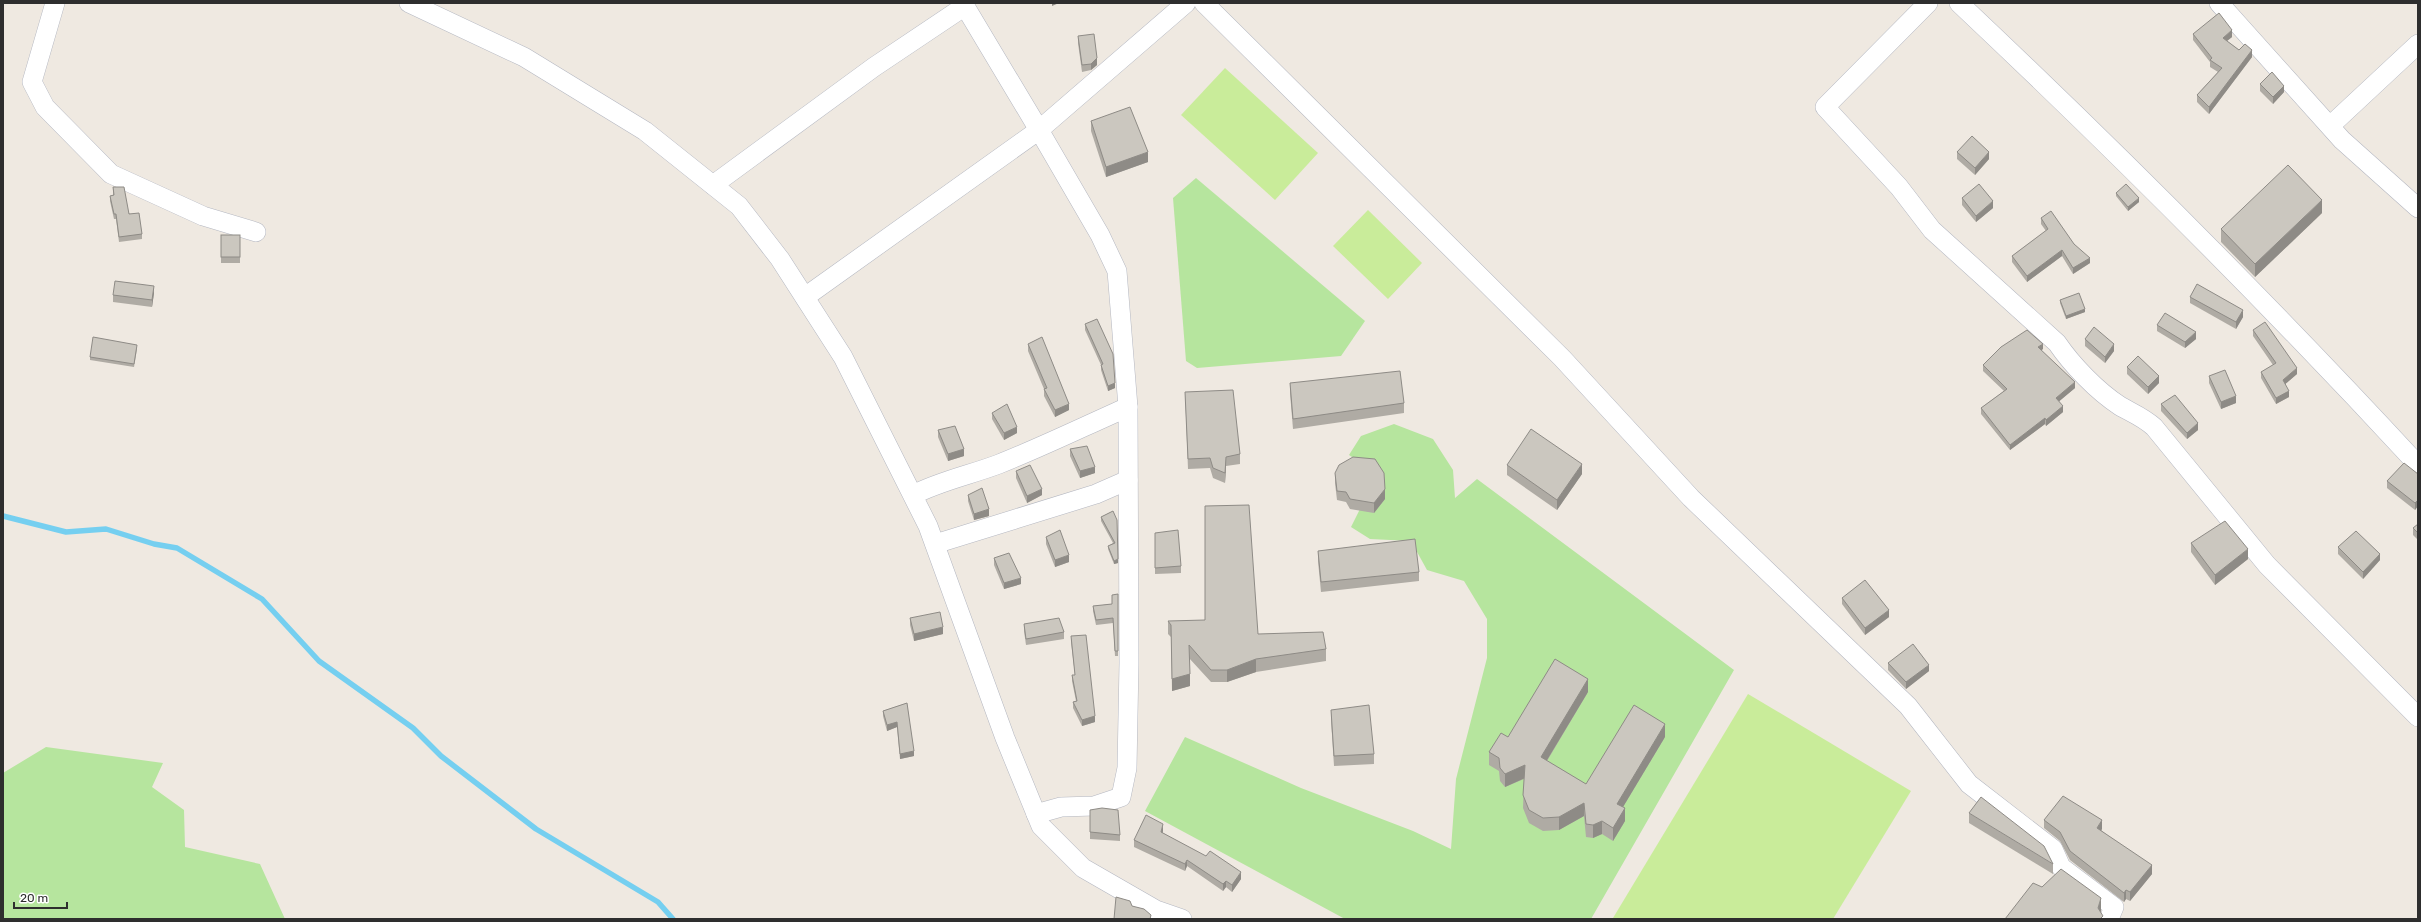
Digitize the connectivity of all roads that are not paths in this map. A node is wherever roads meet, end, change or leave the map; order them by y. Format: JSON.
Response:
{"nodes":[{"id":1,"x":55,"y":3,"type":"edge"},
{"id":2,"x":409,"y":3,"type":"edge"},
{"id":3,"x":1186,"y":3,"type":"edge"},
{"id":4,"x":1204,"y":3,"type":"edge"},
{"id":5,"x":1928,"y":3,"type":"edge"},
{"id":6,"x":1959,"y":3,"type":"edge"},
{"id":7,"x":2219,"y":3,"type":"edge"},
{"id":8,"x":964,"y":5,"type":"edge"},
{"id":9,"x":2418,"y":44,"type":"edge"},
{"id":10,"x":2330,"y":126,"type":"junction"},
{"id":11,"x":1039,"y":130,"type":"junction"},
{"id":12,"x":713,"y":185,"type":"junction"},
{"id":13,"x":2418,"y":208,"type":"edge"},
{"id":14,"x":256,"y":232,"type":"dead end"},
{"id":15,"x":805,"y":297,"type":"junction"},
{"id":16,"x":1128,"y":407,"type":"junction"},
{"id":17,"x":2418,"y":465,"type":"edge"},
{"id":18,"x":1128,"y":480,"type":"junction"},
{"id":19,"x":913,"y":495,"type":"junction"},
{"id":20,"x":935,"y":544,"type":"junction"},
{"id":21,"x":2418,"y":717,"type":"edge"},
{"id":22,"x":1036,"y":814,"type":"junction"},
{"id":23,"x":1182,"y":919,"type":"edge"},
{"id":24,"x":2109,"y":919,"type":"edge"}],
"edges":[{"from":1,"to":14,"type":"street"},
{"from":2,"to":12,"type":"street"},
{"from":3,"to":11,"type":"street"},
{"from":4,"to":24,"type":"street"},
{"from":5,"to":21,"type":"street"},
{"from":6,"to":17,"type":"street"},
{"from":7,"to":10,"type":"street"},
{"from":8,"to":11,"type":"street"},
{"from":8,"to":12,"type":"street"},
{"from":9,"to":10,"type":"street"},
{"from":10,"to":13,"type":"street"},
{"from":11,"to":15,"type":"street"},
{"from":11,"to":16,"type":"street"},
{"from":12,"to":15,"type":"street"},
{"from":15,"to":19,"type":"street"},
{"from":16,"to":18,"type":"street"},
{"from":16,"to":19,"type":"street"},
{"from":18,"to":20,"type":"street"},
{"from":18,"to":22,"type":"street"},
{"from":19,"to":20,"type":"street"},
{"from":20,"to":22,"type":"street"},
{"from":22,"to":23,"type":"street"}]}
